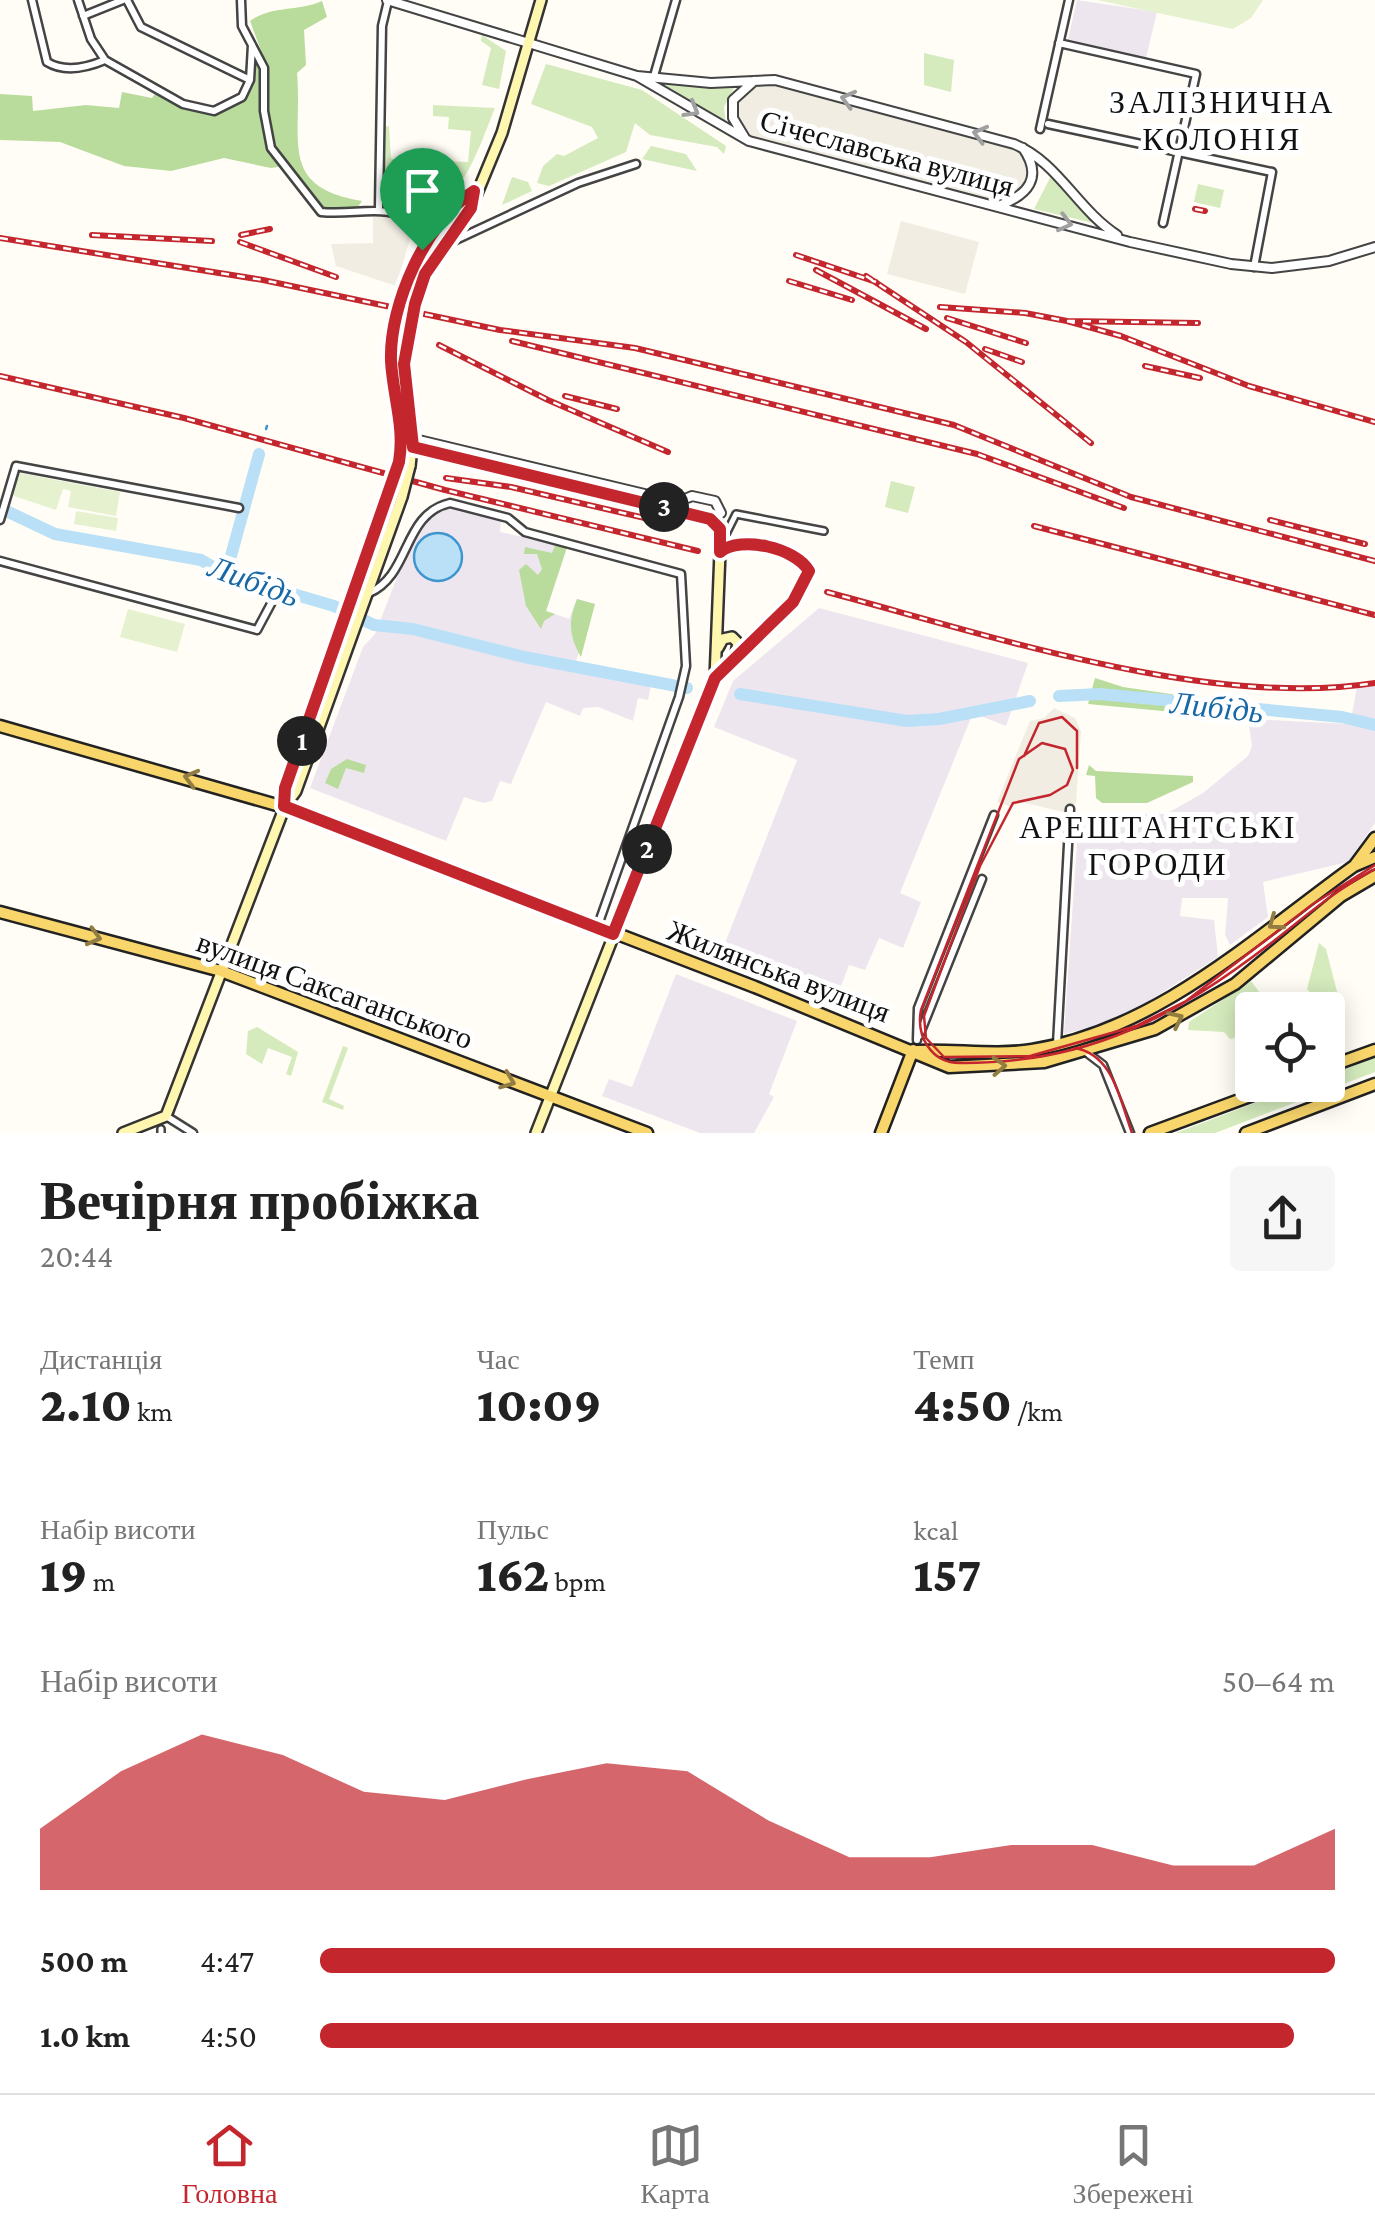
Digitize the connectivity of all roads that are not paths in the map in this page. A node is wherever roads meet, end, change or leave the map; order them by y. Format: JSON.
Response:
{"nodes":[{"id":1,"x":32,"y":0,"type":"edge"},
{"id":2,"x":78,"y":0,"type":"edge"},
{"id":3,"x":125,"y":0,"type":"edge"},
{"id":4,"x":241,"y":0,"type":"edge"},
{"id":5,"x":388,"y":0,"type":"edge"},
{"id":6,"x":541,"y":0,"type":"edge"},
{"id":7,"x":676,"y":0,"type":"edge"},
{"id":8,"x":1069,"y":0,"type":"edge"},
{"id":9,"x":84,"y":16,"type":"junction"},
{"id":10,"x":252,"y":42,"type":"junction"},
{"id":11,"x":1059,"y":42,"type":"junction"},
{"id":12,"x":528,"y":46,"type":"junction"},
{"id":13,"x":104,"y":60,"type":"junction"},
{"id":14,"x":637,"y":76,"type":"junction"},
{"id":15,"x":654,"y":76,"type":"junction"},
{"id":16,"x":758,"y":79,"type":"junction"},
{"id":17,"x":250,"y":80,"type":"junction"},
{"id":18,"x":1048,"y":124,"type":"dead end"},
{"id":19,"x":1040,"y":129,"type":"dead end"},
{"id":20,"x":748,"y":141,"type":"junction"},
{"id":21,"x":1022,"y":147,"type":"junction"},
{"id":22,"x":1178,"y":150,"type":"junction"},
{"id":23,"x":636,"y":164,"type":"dead end"},
{"id":24,"x":474,"y":191,"type":"junction"},
{"id":25,"x":998,"y":206,"type":"junction"},
{"id":26,"x":380,"y":208,"type":"junction"},
{"id":27,"x":1163,"y":223,"type":"dead end"},
{"id":28,"x":1130,"y":242,"type":"junction"},
{"id":29,"x":444,"y":246,"type":"junction"},
{"id":30,"x":1375,"y":247,"type":"edge"},
{"id":31,"x":422,"y":250,"type":"junction"},
{"id":32,"x":1254,"y":267,"type":"junction"},
{"id":33,"x":408,"y":442,"type":"junction"},
{"id":34,"x":396,"y":496,"type":"junction"},
{"id":35,"x":684,"y":500,"type":"junction"},
{"id":36,"x":245,"y":509,"type":"dead end"},
{"id":37,"x":688,"y":513,"type":"junction"},
{"id":38,"x":710,"y":519,"type":"junction"},
{"id":39,"x":0,"y":520,"type":"edge"},
{"id":40,"x":824,"y":531,"type":"dead end"},
{"id":41,"x":721,"y":547,"type":"junction"},
{"id":42,"x":0,"y":561,"type":"edge"},
{"id":43,"x":279,"y":588,"type":"dead end"},
{"id":44,"x":368,"y":592,"type":"junction"},
{"id":45,"x":358,"y":604,"type":"junction"},
{"id":46,"x":716,"y":656,"type":"junction"},
{"id":47,"x":733,"y":659,"type":"junction"},
{"id":48,"x":715,"y":678,"type":"junction"},
{"id":49,"x":0,"y":726,"type":"edge"},
{"id":50,"x":284,"y":806,"type":"junction"},
{"id":51,"x":1070,"y":810,"type":"dead end"},
{"id":52,"x":994,"y":816,"type":"dead end"},
{"id":53,"x":1375,"y":838,"type":"edge"},
{"id":54,"x":1375,"y":857,"type":"edge"},
{"id":55,"x":1354,"y":866,"type":"junction"},
{"id":56,"x":1375,"y":876,"type":"edge"},
{"id":57,"x":982,"y":880,"type":"dead end"},
{"id":58,"x":0,"y":912,"type":"edge"},
{"id":59,"x":598,"y":928,"type":"junction"},
{"id":60,"x":613,"y":934,"type":"junction"},
{"id":61,"x":220,"y":971,"type":"junction"},
{"id":62,"x":1058,"y":1045,"type":"junction"},
{"id":63,"x":915,"y":1047,"type":"junction"},
{"id":64,"x":1375,"y":1050,"type":"edge"},
{"id":65,"x":1084,"y":1052,"type":"junction"},
{"id":66,"x":1345,"y":1061,"type":"edge"},
{"id":67,"x":1375,"y":1084,"type":"edge"},
{"id":68,"x":550,"y":1097,"type":"junction"},
{"id":69,"x":1235,"y":1102,"type":"edge"},
{"id":70,"x":166,"y":1116,"type":"junction"},
{"id":71,"x":123,"y":1133,"type":"edge"},
{"id":72,"x":194,"y":1133,"type":"edge"},
{"id":73,"x":536,"y":1133,"type":"edge"},
{"id":74,"x":647,"y":1133,"type":"edge"},
{"id":75,"x":881,"y":1133,"type":"edge"},
{"id":76,"x":1130,"y":1133,"type":"edge"},
{"id":77,"x":1150,"y":1133,"type":"edge"},
{"id":78,"x":1246,"y":1133,"type":"edge"}],
"edges":[{"from":1,"to":13,"type":"street"},
{"from":2,"to":9,"type":"street"},
{"from":3,"to":9,"type":"street"},
{"from":3,"to":17,"type":"street"},
{"from":4,"to":10,"type":"street"},
{"from":5,"to":12,"type":"street","name":"Січеславська вулиця"},
{"from":5,"to":26,"type":"street"},
{"from":6,"to":12,"type":"main road"},
{"from":7,"to":15,"type":"street"},
{"from":8,"to":11,"type":"street"},
{"from":9,"to":13,"type":"street"},
{"from":10,"to":17,"type":"street"},
{"from":10,"to":26,"type":"street"},
{"from":11,"to":19,"type":"street"},
{"from":11,"to":22,"type":"street"},
{"from":12,"to":14,"type":"street","name":"Січеславська вулиця"},
{"from":12,"to":24,"type":"main road"},
{"from":13,"to":17,"type":"street"},
{"from":14,"to":15,"type":"street"},
{"from":14,"to":20,"type":"street","name":"Січеславська вулиця","one_way":true},
{"from":15,"to":16,"type":"street"},
{"from":16,"to":20,"type":"street"},
{"from":21,"to":16,"type":"street","one_way":true},
{"from":18,"to":22,"type":"street"},
{"from":20,"to":25,"type":"street","name":"Січеславська вулиця"},
{"from":21,"to":25,"type":"street"},
{"from":21,"to":28,"type":"street"},
{"from":22,"to":27,"type":"street"},
{"from":22,"to":32,"type":"street"},
{"from":23,"to":29,"type":"street"},
{"from":24,"to":29,"type":"main road"},
{"from":24,"to":31,"type":"main road"},
{"from":25,"to":28,"type":"street","name":"Січеславська вулиця","one_way":true},
{"from":26,"to":31,"type":"street"},
{"from":28,"to":32,"type":"street","name":"Січеславська вулиця"},
{"from":29,"to":33,"type":"main road"},
{"from":30,"to":32,"type":"street","name":"Січеславська вулиця"},
{"from":31,"to":33,"type":"main road"},
{"from":33,"to":34,"type":"main road","bridge":true},
{"from":33,"to":35,"type":"street"},
{"from":33,"to":37,"type":"street"},
{"from":34,"to":44,"type":"main road"},
{"from":34,"to":45,"type":"main road"},
{"from":35,"to":37,"type":"street"},
{"from":35,"to":38,"type":"street"},
{"from":36,"to":39,"type":"street"},
{"from":37,"to":38,"type":"street"},
{"from":38,"to":41,"type":"street"},
{"from":40,"to":41,"type":"street"},
{"from":41,"to":46,"type":"main road"},
{"from":41,"to":47,"type":"main road"},
{"from":42,"to":43,"type":"street"},
{"from":44,"to":45,"type":"main road"},
{"from":44,"to":59,"type":"street"},
{"from":45,"to":50,"type":"main road"},
{"from":46,"to":47,"type":"main road"},
{"from":46,"to":48,"type":"main road"},
{"from":47,"to":48,"type":"main road"},
{"from":48,"to":60,"type":"main road"},
{"from":50,"to":49,"type":"main road","name":"Жилянська вулиця","one_way":true},
{"from":50,"to":59,"type":"main road","name":"Жилянська вулиця"},
{"from":50,"to":61,"type":"main road"},
{"from":51,"to":62,"type":"street"},
{"from":52,"to":63,"type":"street"},
{"from":53,"to":55,"type":"main road"},
{"from":54,"to":55,"type":"main road","name":"Жилянська вулиця"},
{"from":55,"to":62,"type":"main road","name":"Жилянська вулиця","one_way":true},
{"from":65,"to":56,"type":"main road","name":"Жилянська вулиця","one_way":true},
{"from":57,"to":63,"type":"street"},
{"from":58,"to":61,"type":"main road","name":"вулиця Саксаганського","one_way":true},
{"from":59,"to":60,"type":"main road","name":"Жилянська вулиця"},
{"from":60,"to":63,"type":"main road","name":"Жилянська вулиця"},
{"from":60,"to":68,"type":"main road"},
{"from":61,"to":68,"type":"main road","name":"вулиця Саксаганського","one_way":true},
{"from":61,"to":70,"type":"main road"},
{"from":62,"to":63,"type":"main road","name":"Жилянська вулиця"},
{"from":63,"to":65,"type":"main road","name":"Жилянська вулиця","one_way":true},
{"from":63,"to":75,"type":"main road"},
{"from":64,"to":66,"type":"main road"},
{"from":65,"to":76,"type":"street"},
{"from":67,"to":78,"type":"main road"},
{"from":68,"to":73,"type":"main road"},
{"from":68,"to":74,"type":"main road","name":"вулиця Саксаганського"},
{"from":69,"to":77,"type":"main road"},
{"from":70,"to":71,"type":"main road"},
{"from":70,"to":72,"type":"street"}]}
